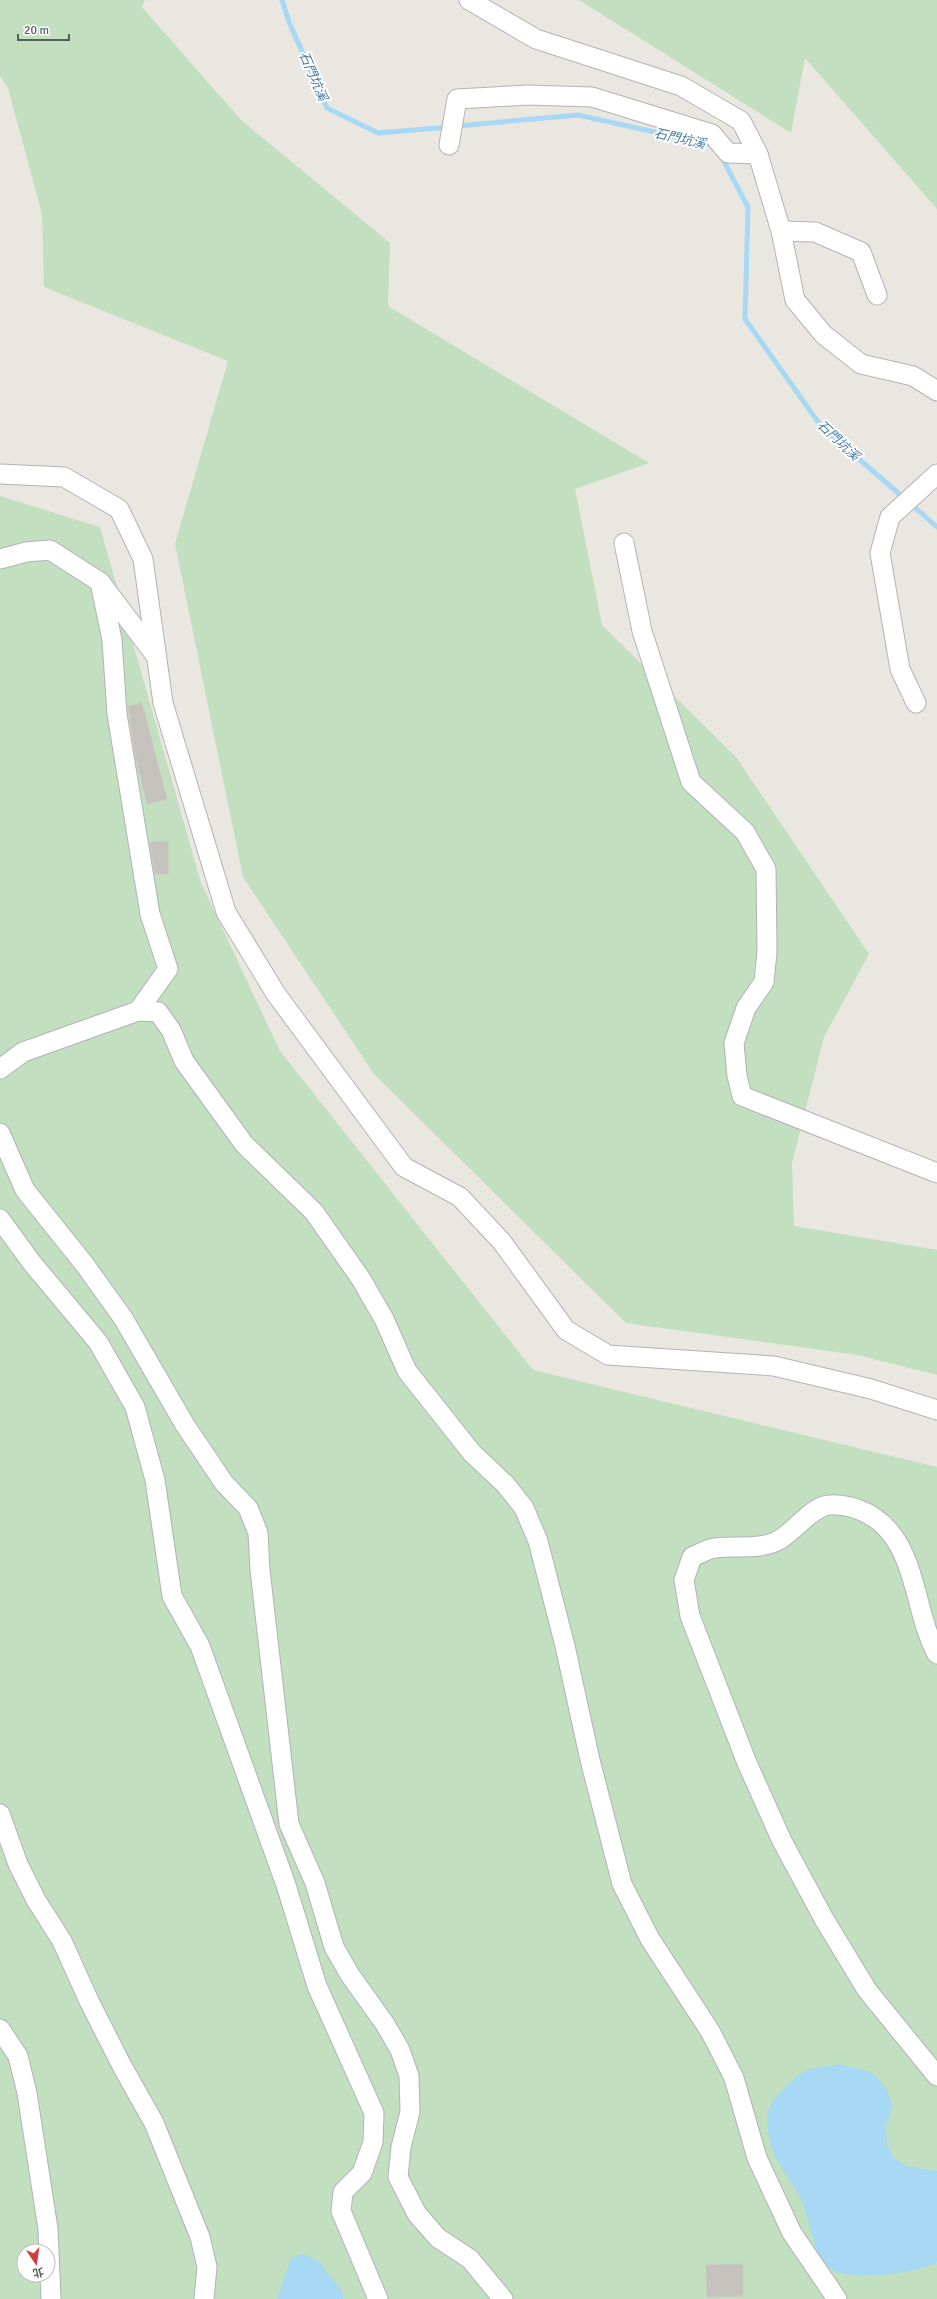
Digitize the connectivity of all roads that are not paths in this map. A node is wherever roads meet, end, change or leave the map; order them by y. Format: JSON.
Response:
{"nodes":[{"id":1,"x":469,"y":0,"type":"edge"},
{"id":2,"x":449,"y":145,"type":"dead end"},
{"id":3,"x":758,"y":154,"type":"junction"},
{"id":4,"x":781,"y":231,"type":"junction"},
{"id":5,"x":877,"y":295,"type":"dead end"},
{"id":6,"x":937,"y":391,"type":"edge"},
{"id":7,"x":0,"y":474,"type":"edge"},
{"id":8,"x":937,"y":474,"type":"edge"},
{"id":9,"x":624,"y":542,"type":"dead end"},
{"id":10,"x":0,"y":559,"type":"edge"},
{"id":11,"x":100,"y":582,"type":"junction"},
{"id":12,"x":156,"y":657,"type":"junction"},
{"id":13,"x":916,"y":703,"type":"dead end"},
{"id":14,"x":138,"y":1011,"type":"junction"},
{"id":15,"x":0,"y":1069,"type":"edge"},
{"id":16,"x":0,"y":1132,"type":"edge"},
{"id":17,"x":937,"y":1172,"type":"edge"},
{"id":18,"x":0,"y":1219,"type":"edge"},
{"id":19,"x":937,"y":1410,"type":"edge"},
{"id":20,"x":937,"y":1654,"type":"edge"},
{"id":21,"x":0,"y":1814,"type":"edge"},
{"id":22,"x":0,"y":2029,"type":"edge"},
{"id":23,"x":937,"y":2076,"type":"edge"},
{"id":24,"x":51,"y":2299,"type":"edge"},
{"id":25,"x":204,"y":2299,"type":"edge"},
{"id":26,"x":378,"y":2299,"type":"edge"},
{"id":27,"x":503,"y":2299,"type":"edge"},
{"id":28,"x":837,"y":2299,"type":"edge"}],
"edges":[{"from":1,"to":3,"type":"street"},
{"from":2,"to":3,"type":"street"},
{"from":3,"to":4,"type":"street"},
{"from":4,"to":5,"type":"street"},
{"from":4,"to":6,"type":"street"},
{"from":7,"to":12,"type":"street"},
{"from":8,"to":13,"type":"street"},
{"from":9,"to":17,"type":"street"},
{"from":10,"to":11,"type":"street"},
{"from":11,"to":12,"type":"street"},
{"from":11,"to":14,"type":"street"},
{"from":12,"to":19,"type":"street"},
{"from":14,"to":15,"type":"street"},
{"from":14,"to":28,"type":"street"},
{"from":16,"to":27,"type":"street"},
{"from":18,"to":26,"type":"street"},
{"from":20,"to":23,"type":"street"},
{"from":21,"to":25,"type":"street"},
{"from":22,"to":24,"type":"street"}]}
